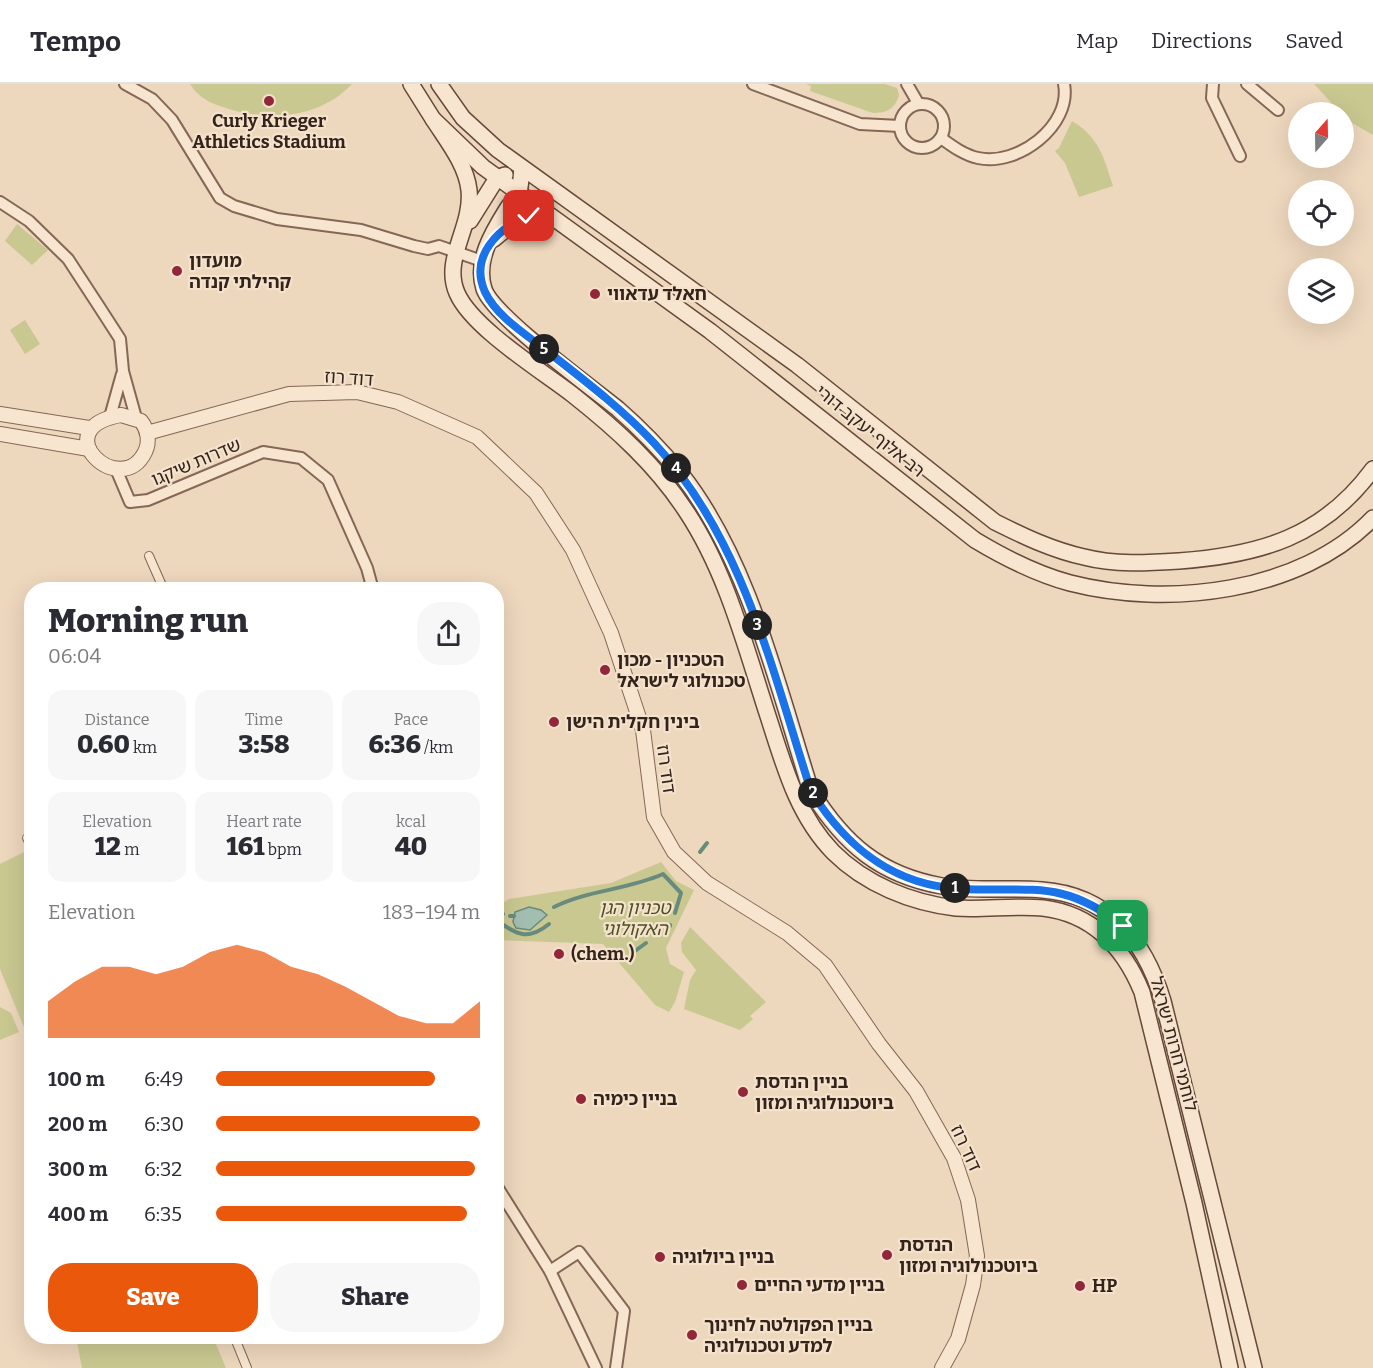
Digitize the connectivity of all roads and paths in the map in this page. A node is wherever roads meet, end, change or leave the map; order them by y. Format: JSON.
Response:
{"nodes":[{"id":1,"x":125,"y":84,"type":"edge"},
{"id":2,"x":411,"y":84,"type":"edge"},
{"id":3,"x":439,"y":84,"type":"edge"},
{"id":4,"x":753,"y":84,"type":"edge"},
{"id":5,"x":907,"y":84,"type":"edge"},
{"id":6,"x":1064,"y":84,"type":"edge"},
{"id":7,"x":1213,"y":84,"type":"edge"},
{"id":8,"x":1247,"y":84,"type":"edge"},
{"id":9,"x":918,"y":103,"type":"junction"},
{"id":10,"x":1278,"y":110,"type":"dead end"},
{"id":11,"x":433,"y":118,"type":"junction"},
{"id":12,"x":900,"y":126,"type":"junction"},
{"id":13,"x":941,"y":138,"type":"junction"},
{"id":14,"x":1240,"y":156,"type":"dead end"},
{"id":15,"x":522,"y":168,"type":"junction"},
{"id":16,"x":497,"y":178,"type":"junction"},
{"id":17,"x":519,"y":194,"type":"junction"},
{"id":18,"x":0,"y":202,"type":"edge"},
{"id":19,"x":551,"y":217,"type":"junction"},
{"id":20,"x":466,"y":226,"type":"junction"},
{"id":21,"x":487,"y":245,"type":"junction"},
{"id":22,"x":456,"y":252,"type":"junction"},
{"id":23,"x":482,"y":261,"type":"junction"},
{"id":24,"x":123,"y":370,"type":"junction"},
{"id":25,"x":0,"y":414,"type":"edge"},
{"id":26,"x":110,"y":417,"type":"junction"},
{"id":27,"x":136,"y":418,"type":"junction"},
{"id":28,"x":89,"y":429,"type":"junction"},
{"id":29,"x":147,"y":433,"type":"junction"},
{"id":30,"x":0,"y":434,"type":"edge"},
{"id":31,"x":89,"y":449,"type":"junction"},
{"id":32,"x":116,"y":469,"type":"junction"},
{"id":33,"x":1373,"y":469,"type":"edge"},
{"id":34,"x":1373,"y":518,"type":"edge"},
{"id":35,"x":149,"y":556,"type":"dead end"},
{"id":36,"x":160,"y":582,"type":"edge"},
{"id":37,"x":371,"y":582,"type":"edge"},
{"id":38,"x":504,"y":1198,"type":"edge"},
{"id":39,"x":550,"y":1271,"type":"junction"},
{"id":40,"x":237,"y":1344,"type":"edge"},
{"id":41,"x":247,"y":1368,"type":"edge"},
{"id":42,"x":596,"y":1368,"type":"edge"},
{"id":43,"x":616,"y":1368,"type":"edge"},
{"id":44,"x":942,"y":1368,"type":"edge"},
{"id":45,"x":1230,"y":1368,"type":"edge"},
{"id":46,"x":1254,"y":1368,"type":"edge"}],
"edges":[{"from":1,"to":22,"type":"street"},
{"from":2,"to":11,"type":"main road","name":"רב אלוף יעקב דורי"},
{"from":3,"to":15,"type":"main road","name":"רב אלוף יעקב דורי"},
{"from":4,"to":12,"type":"street"},
{"from":5,"to":9,"type":"street"},
{"from":6,"to":13,"type":"street"},
{"from":7,"to":14,"type":"street"},
{"from":8,"to":10,"type":"street"},
{"from":9,"to":12,"type":"street"},
{"from":9,"to":13,"type":"street"},
{"from":11,"to":16,"type":"main road","name":"רב אלוף יעקב דורי"},
{"from":11,"to":20,"type":"main road","name":"לוחמי חרות ישראל"},
{"from":12,"to":13,"type":"street"},
{"from":15,"to":16,"type":"main road"},
{"from":15,"to":17,"type":"main road","name":"לוחמי חרות ישראל"},
{"from":15,"to":33,"type":"main road","name":"רב אלוף יעקב דורי"},
{"from":16,"to":17,"type":"main road","name":"רב אלוף יעקב דורי"},
{"from":16,"to":20,"type":"main road"},
{"from":17,"to":19,"type":"main road","name":"רב אלוף יעקב דורי"},
{"from":17,"to":21,"type":"main road","name":"לוחמי חרות ישראל"},
{"from":18,"to":24,"type":"street"},
{"from":19,"to":21,"type":"main road"},
{"from":19,"to":34,"type":"main road","name":"רב אלוף יעקב דורי"},
{"from":20,"to":22,"type":"main road","name":"לוחמי חרות ישראל"},
{"from":21,"to":23,"type":"main road","name":"לוחמי חרות ישראל"},
{"from":22,"to":23,"type":"street"},
{"from":22,"to":45,"type":"main road","name":"לוחמי חרות ישראל"},
{"from":23,"to":46,"type":"main road","name":"לוחמי חרות ישראל"},
{"from":24,"to":26,"type":"street"},
{"from":24,"to":27,"type":"street"},
{"from":25,"to":28,"type":"street"},
{"from":26,"to":27,"type":"street"},
{"from":26,"to":28,"type":"street"},
{"from":27,"to":29,"type":"street"},
{"from":28,"to":31,"type":"street"},
{"from":29,"to":32,"type":"street"},
{"from":29,"to":44,"type":"street","name":"דוד רוז"},
{"from":30,"to":31,"type":"street"},
{"from":31,"to":32,"type":"street"},
{"from":32,"to":37,"type":"street","name":"שדרות שיקגו"},
{"from":35,"to":36,"type":"street"},
{"from":38,"to":39,"type":"street"},
{"from":39,"to":42,"type":"street"},
{"from":39,"to":43,"type":"street"},
{"from":40,"to":41,"type":"street"}]}
